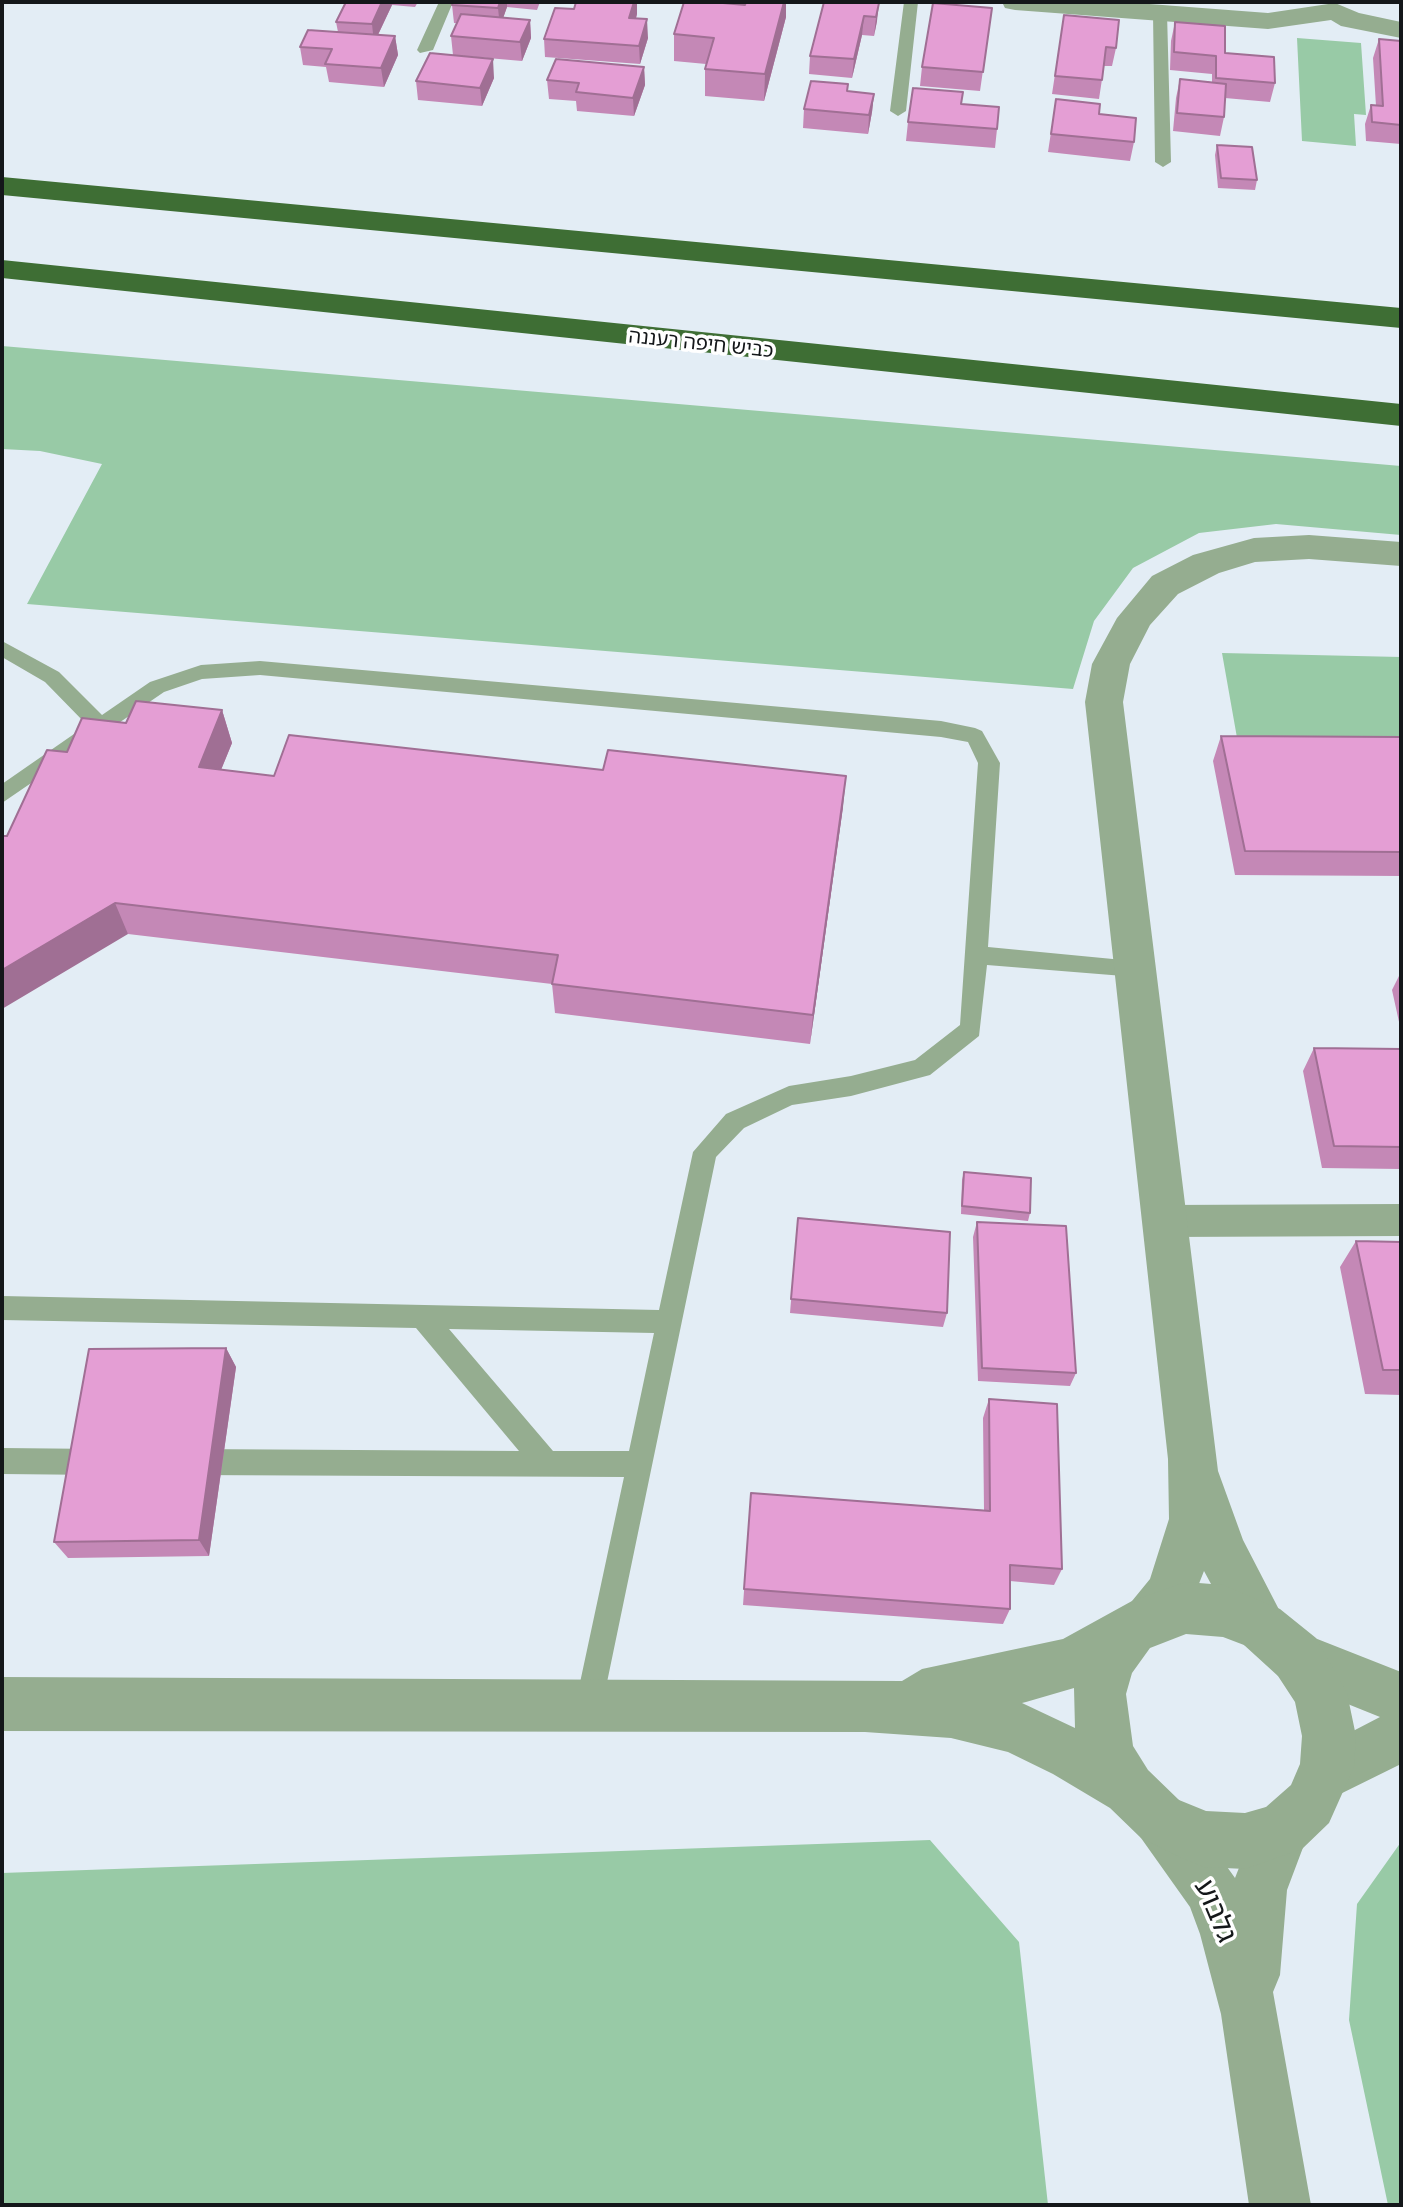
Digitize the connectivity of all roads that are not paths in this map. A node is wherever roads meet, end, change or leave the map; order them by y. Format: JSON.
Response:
{"nodes":[{"id":1,"x":446,"y":2,"type":"edge"},
{"id":2,"x":911,"y":2,"type":"edge"},
{"id":3,"x":1015,"y":2,"type":"edge"},
{"id":4,"x":1333,"y":6,"type":"edge"},
{"id":5,"x":1160,"y":13,"type":"junction"},
{"id":6,"x":1401,"y":30,"type":"edge"},
{"id":7,"x":425,"y":50,"type":"dead end"},
{"id":8,"x":898,"y":111,"type":"dead end"},
{"id":9,"x":2,"y":159,"type":"edge"},
{"id":10,"x":1163,"y":162,"type":"dead end"},
{"id":11,"x":2,"y":186,"type":"edge"},
{"id":12,"x":483,"y":233,"type":"junction"},
{"id":13,"x":2,"y":269,"type":"edge"},
{"id":14,"x":2,"y":297,"type":"edge"},
{"id":15,"x":1401,"y":318,"type":"edge"},
{"id":16,"x":1296,"y":406,"type":"junction"},
{"id":17,"x":1401,"y":415,"type":"edge"},
{"id":18,"x":1401,"y":554,"type":"edge"},
{"id":19,"x":2,"y":648,"type":"edge"},
{"id":20,"x":101,"y":726,"type":"junction"},
{"id":21,"x":2,"y":795,"type":"edge"},
{"id":22,"x":976,"y":955,"type":"junction"},
{"id":23,"x":1136,"y":968,"type":"junction"},
{"id":24,"x":1401,"y":1220,"type":"edge"},
{"id":25,"x":1166,"y":1221,"type":"junction"},
{"id":26,"x":2,"y":1308,"type":"edge"},
{"id":27,"x":422,"y":1316,"type":"junction"},
{"id":28,"x":670,"y":1322,"type":"junction"},
{"id":29,"x":1193,"y":1459,"type":"junction"},
{"id":30,"x":2,"y":1461,"type":"edge"},
{"id":31,"x":126,"y":1462,"type":"edge"},
{"id":32,"x":158,"y":1462,"type":"edge"},
{"id":33,"x":547,"y":1464,"type":"junction"},
{"id":34,"x":640,"y":1464,"type":"junction"},
{"id":35,"x":1141,"y":1625,"type":"junction"},
{"id":36,"x":1280,"y":1642,"type":"junction"},
{"id":37,"x":1401,"y":1699,"type":"edge"},
{"id":38,"x":2,"y":1704,"type":"edge"},
{"id":39,"x":865,"y":1705,"type":"junction"},
{"id":40,"x":590,"y":1706,"type":"junction"},
{"id":41,"x":1401,"y":1735,"type":"edge"},
{"id":42,"x":1324,"y":1775,"type":"junction"},
{"id":43,"x":1144,"y":1804,"type":"junction"},
{"id":44,"x":1282,"y":1829,"type":"junction"},
{"id":45,"x":1250,"y":2014,"type":"junction"},
{"id":46,"x":1280,"y":2205,"type":"edge"}],
"edges":[{"from":1,"to":7,"type":"lane"},
{"from":2,"to":8,"type":"lane"},
{"from":3,"to":5,"type":"street"},
{"from":4,"to":5,"type":"street"},
{"from":4,"to":6,"type":"street"},
{"from":5,"to":10,"type":"lane"},
{"from":9,"to":12,"type":"highway"},
{"from":11,"to":12,"type":"highway"},
{"from":12,"to":15,"type":"highway"},
{"from":13,"to":16,"type":"highway","name":"כביש חיפה רעננה"},
{"from":14,"to":16,"type":"highway"},
{"from":16,"to":17,"type":"highway","name":"כביש חיפה רעננה"},
{"from":18,"to":23,"type":"street"},
{"from":19,"to":20,"type":"lane"},
{"from":20,"to":21,"type":"lane"},
{"from":20,"to":22,"type":"lane"},
{"from":22,"to":23,"type":"lane"},
{"from":22,"to":28,"type":"lane"},
{"from":23,"to":25,"type":"street"},
{"from":24,"to":25,"type":"street"},
{"from":25,"to":29,"type":"street"},
{"from":26,"to":27,"type":"lane"},
{"from":27,"to":28,"type":"lane"},
{"from":27,"to":33,"type":"lane"},
{"from":28,"to":34,"type":"lane"},
{"from":29,"to":35,"type":"street"},
{"from":29,"to":36,"type":"street"},
{"from":30,"to":31,"type":"lane"},
{"from":32,"to":33,"type":"lane"},
{"from":33,"to":34,"type":"lane"},
{"from":34,"to":40,"type":"lane"},
{"from":35,"to":36,"type":"street"},
{"from":35,"to":39,"type":"street"},
{"from":35,"to":43,"type":"street"},
{"from":36,"to":37,"type":"street"},
{"from":36,"to":42,"type":"street"},
{"from":38,"to":40,"type":"street"},
{"from":39,"to":40,"type":"street"},
{"from":39,"to":43,"type":"street"},
{"from":41,"to":42,"type":"street"},
{"from":42,"to":44,"type":"street"},
{"from":43,"to":44,"type":"street"},
{"from":43,"to":45,"type":"street","name":"גלבוע"},
{"from":44,"to":45,"type":"street","name":"גלבוע"},
{"from":45,"to":46,"type":"street","name":"גלבוע"}]}
